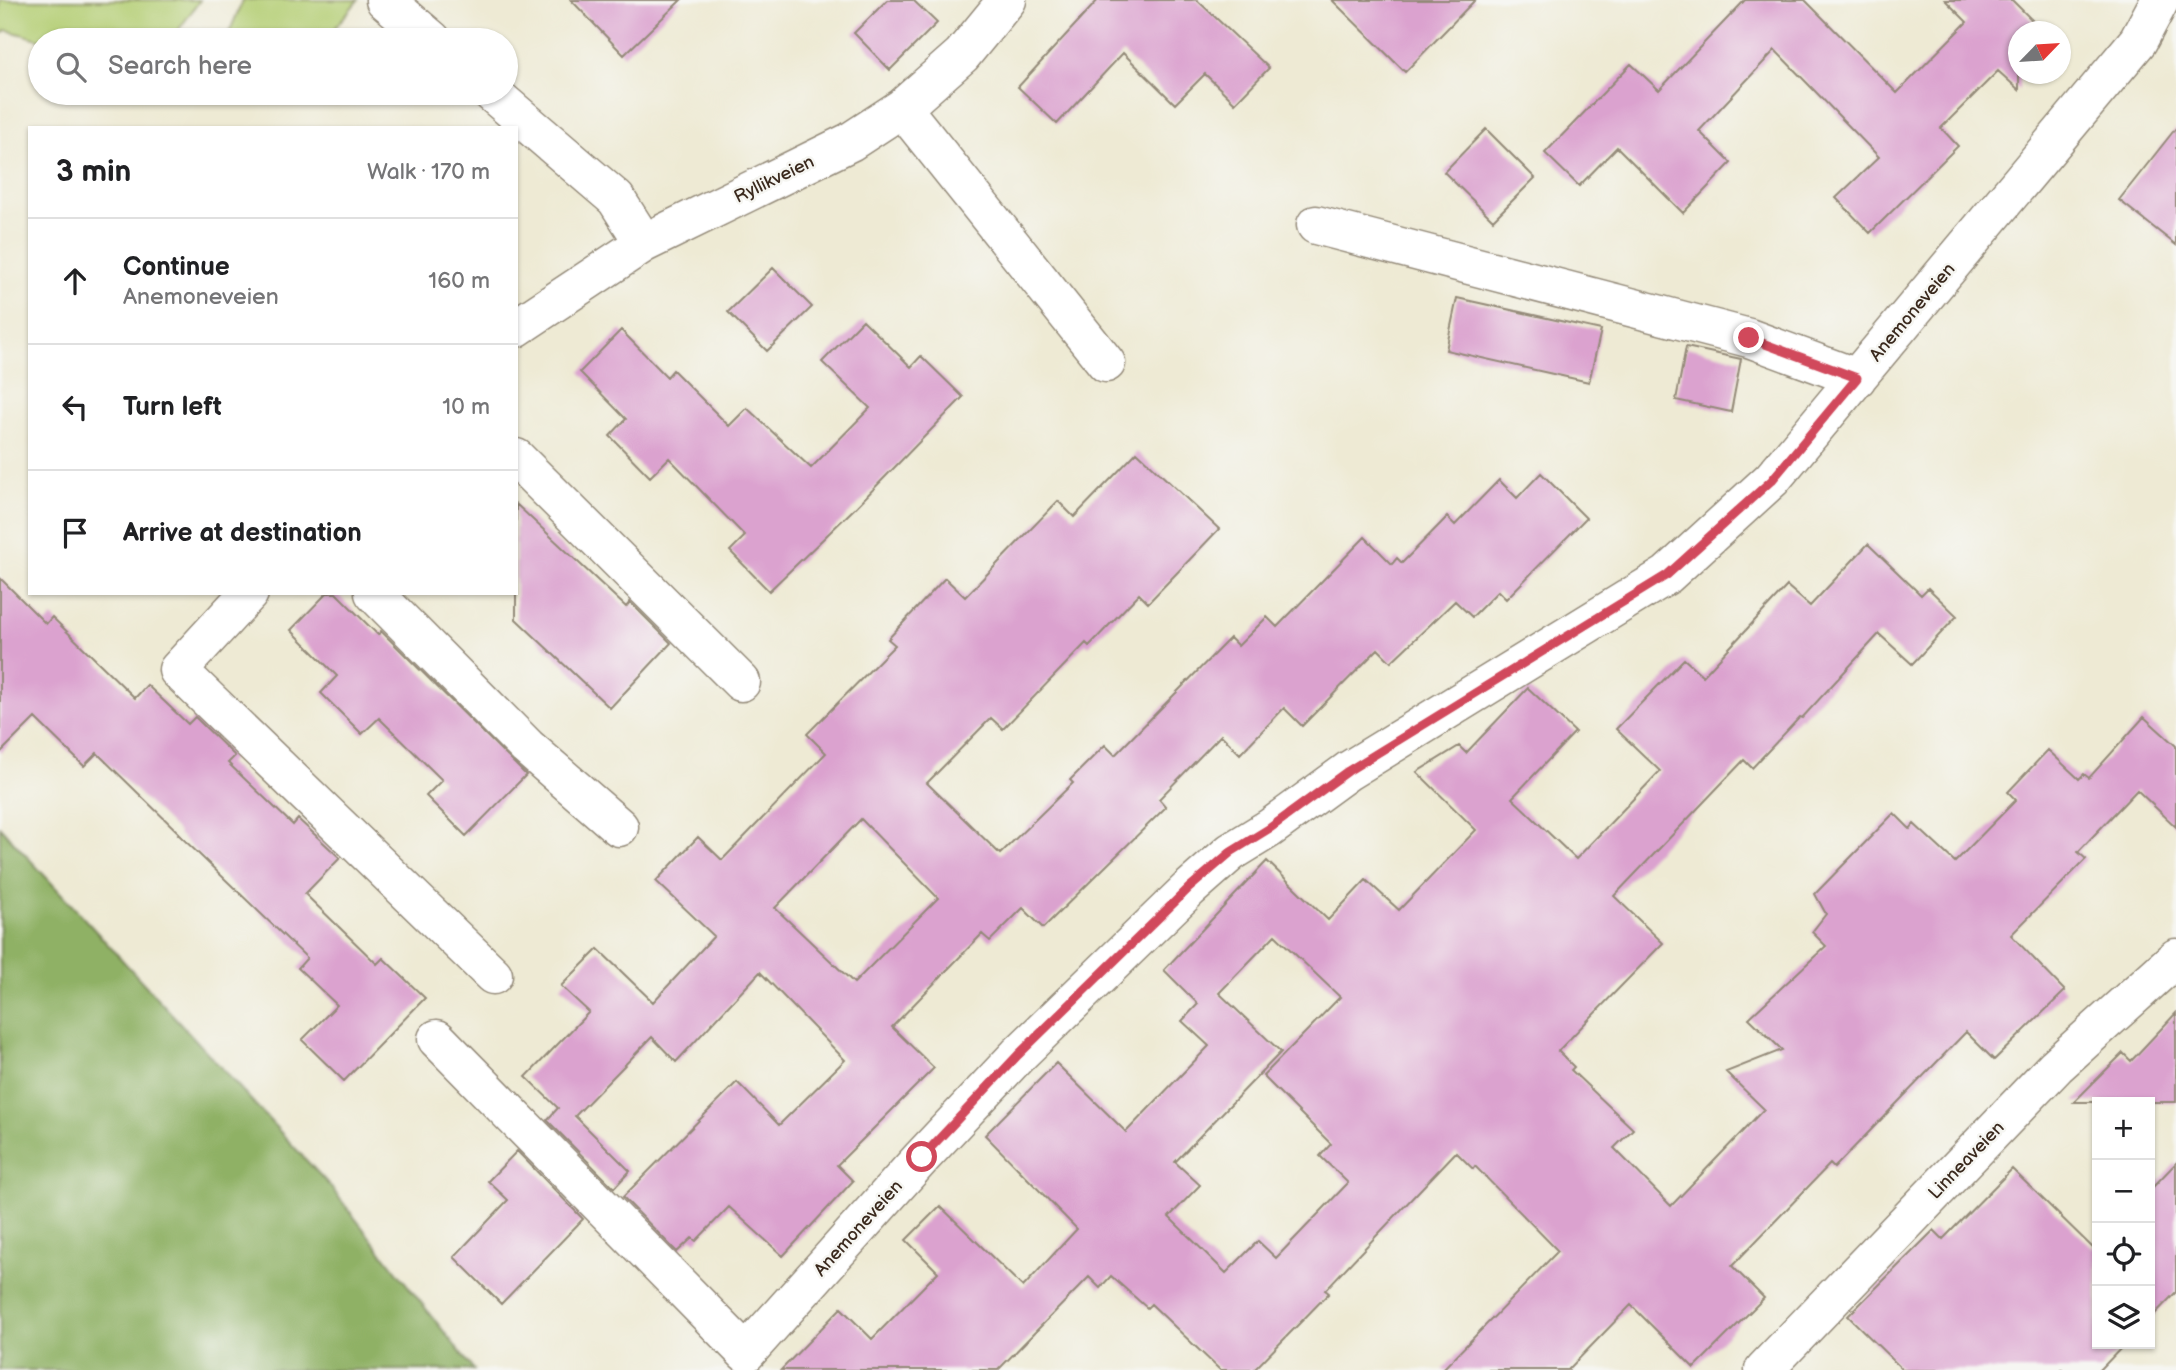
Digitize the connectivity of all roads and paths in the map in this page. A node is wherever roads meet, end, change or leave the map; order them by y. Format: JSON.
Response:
{"nodes":[{"id":1,"x":385,"y":0,"type":"edge"},
{"id":2,"x":1007,"y":0,"type":"edge"},
{"id":3,"x":2160,"y":0,"type":"edge"},
{"id":4,"x":418,"y":28,"type":"edge"},
{"id":5,"x":506,"y":105,"type":"edge"},
{"id":6,"x":902,"y":108,"type":"junction"},
{"id":7,"x":1316,"y":225,"type":"dead end"},
{"id":8,"x":644,"y":243,"type":"junction"},
{"id":9,"x":518,"y":327,"type":"edge"},
{"id":10,"x":1106,"y":363,"type":"dead end"},
{"id":11,"x":1857,"y":378,"type":"junction"},
{"id":12,"x":518,"y":460,"type":"edge"},
{"id":13,"x":247,"y":595,"type":"edge"},
{"id":14,"x":376,"y":595,"type":"edge"},
{"id":15,"x":741,"y":682,"type":"dead end"},
{"id":16,"x":619,"y":827,"type":"dead end"},
{"id":17,"x":2176,"y":958,"type":"edge"},
{"id":18,"x":493,"y":975,"type":"dead end"},
{"id":19,"x":436,"y":1039,"type":"dead end"},
{"id":20,"x":1763,"y":1370,"type":"edge"}],
"edges":[{"from":1,"to":4,"type":"street"},
{"from":2,"to":6,"type":"street","name":"Ryllikveien"},
{"from":3,"to":11,"type":"street","name":"Anemoneveien"},
{"from":5,"to":8,"type":"street"},
{"from":6,"to":8,"type":"street","name":"Ryllikveien"},
{"from":6,"to":10,"type":"street"},
{"from":7,"to":11,"type":"street"},
{"from":8,"to":9,"type":"street","name":"Ryllikveien"},
{"from":11,"to":19,"type":"street","name":"Anemoneveien"},
{"from":12,"to":15,"type":"street"},
{"from":13,"to":18,"type":"street"},
{"from":14,"to":16,"type":"street"},
{"from":17,"to":20,"type":"street","name":"Linneaveien"}]}
